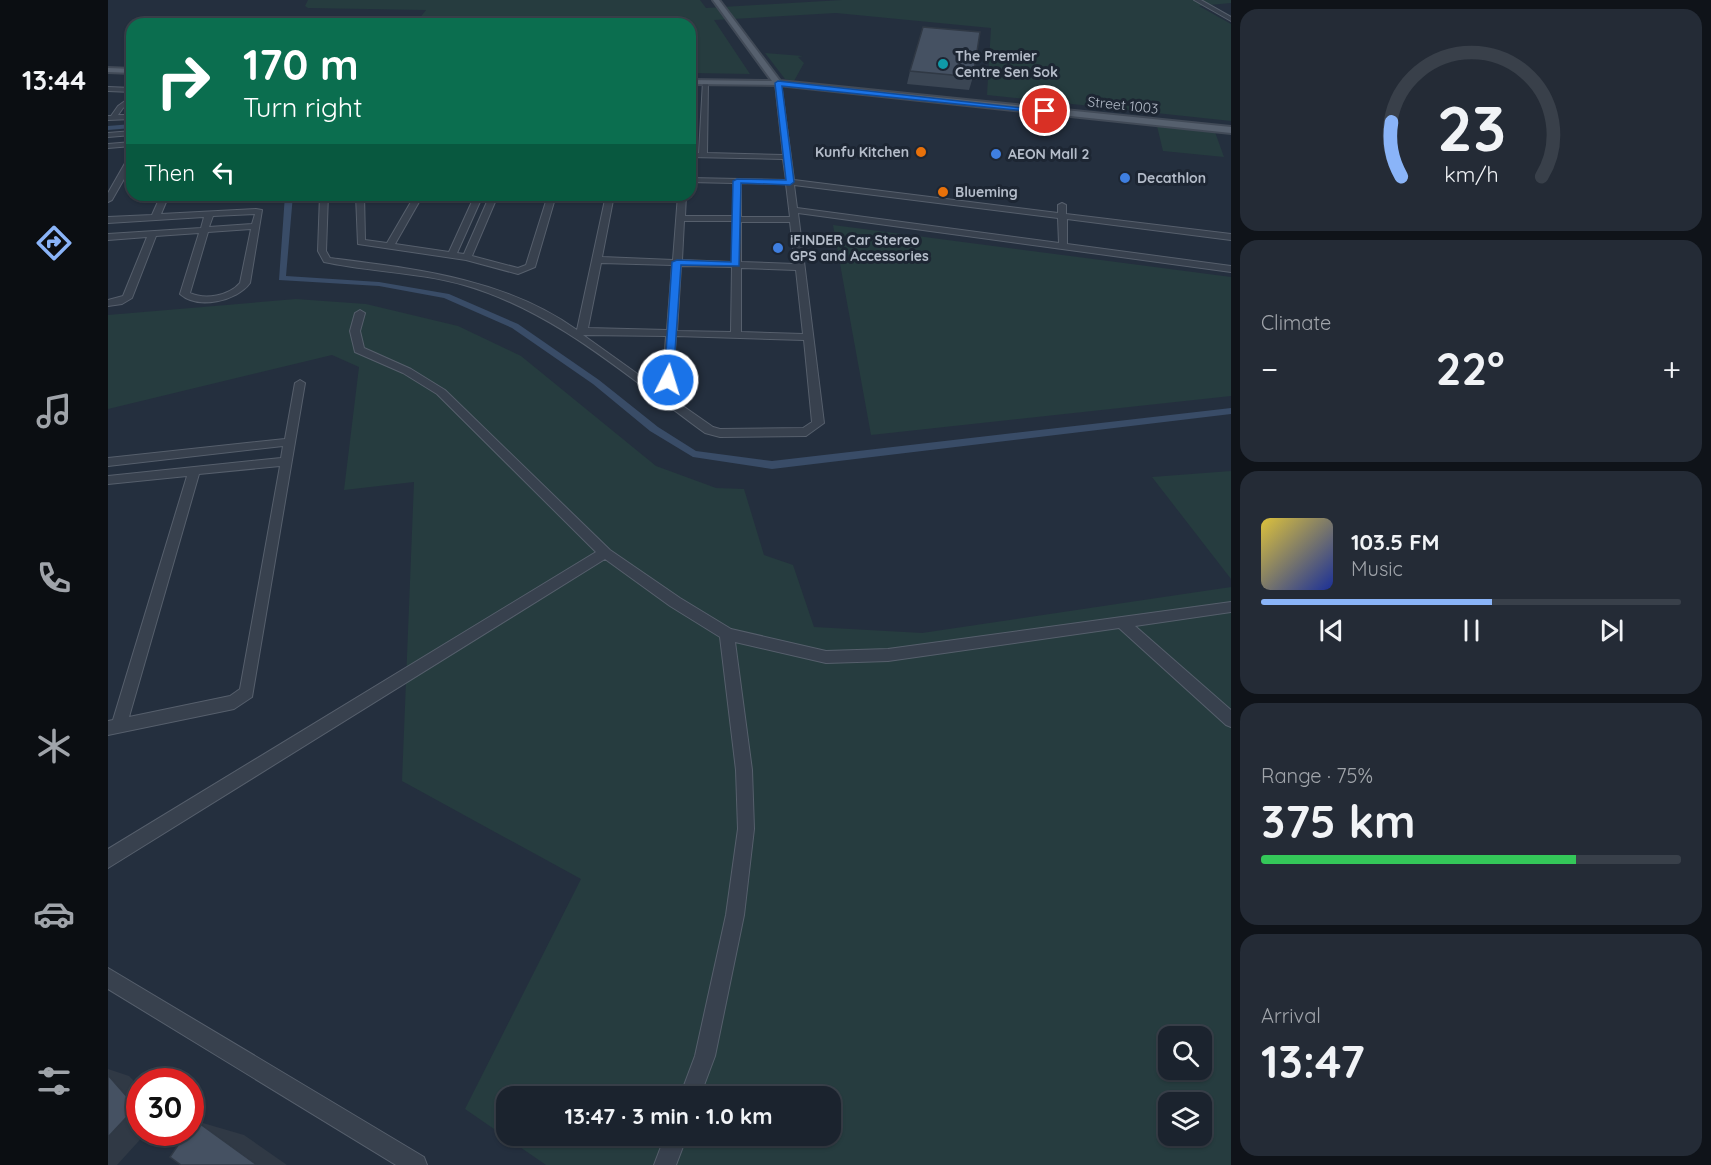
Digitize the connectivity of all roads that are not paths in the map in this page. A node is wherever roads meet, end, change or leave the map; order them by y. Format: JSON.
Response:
{"nodes":[{"id":1,"x":716,"y":0,"type":"edge"},
{"id":2,"x":1197,"y":0,"type":"edge"},
{"id":3,"x":1231,"y":19,"type":"edge"},
{"id":4,"x":108,"y":70,"type":"edge"},
{"id":5,"x":126,"y":71,"type":"edge"},
{"id":6,"x":696,"y":82,"type":"edge"},
{"id":7,"x":705,"y":82,"type":"junction"},
{"id":8,"x":778,"y":83,"type":"junction"},
{"id":9,"x":108,"y":89,"type":"edge"},
{"id":10,"x":126,"y":90,"type":"edge"},
{"id":11,"x":126,"y":102,"type":"edge"},
{"id":12,"x":126,"y":117,"type":"edge"},
{"id":13,"x":111,"y":118,"type":"edge"},
{"id":14,"x":1231,"y":130,"type":"edge"},
{"id":15,"x":126,"y":134,"type":"edge"},
{"id":16,"x":108,"y":135,"type":"edge"},
{"id":17,"x":126,"y":144,"type":"edge"},
{"id":18,"x":108,"y":146,"type":"edge"},
{"id":19,"x":696,"y":155,"type":"edge"},
{"id":20,"x":703,"y":155,"type":"junction"},
{"id":21,"x":787,"y":157,"type":"junction"},
{"id":22,"x":126,"y":168,"type":"edge"},
{"id":23,"x":696,"y":180,"type":"edge"},
{"id":24,"x":737,"y":181,"type":"junction"},
{"id":25,"x":790,"y":182,"type":"junction"},
{"id":26,"x":108,"y":200,"type":"edge"},
{"id":27,"x":162,"y":201,"type":"edge"},
{"id":28,"x":324,"y":201,"type":"edge"},
{"id":29,"x":361,"y":201,"type":"edge"},
{"id":30,"x":416,"y":201,"type":"edge"},
{"id":31,"x":476,"y":201,"type":"edge"},
{"id":32,"x":491,"y":201,"type":"edge"},
{"id":33,"x":550,"y":201,"type":"edge"},
{"id":34,"x":609,"y":201,"type":"edge"},
{"id":35,"x":681,"y":201,"type":"edge"},
{"id":36,"x":1062,"y":205,"type":"dead end"},
{"id":37,"x":793,"y":210,"type":"junction"},
{"id":38,"x":209,"y":214,"type":"junction"},
{"id":39,"x":1062,"y":217,"type":"junction"},
{"id":40,"x":155,"y":218,"type":"junction"},
{"id":41,"x":680,"y":218,"type":"junction"},
{"id":42,"x":736,"y":219,"type":"junction"},
{"id":43,"x":108,"y":220,"type":"edge"},
{"id":44,"x":795,"y":220,"type":"junction"},
{"id":45,"x":256,"y":226,"type":"junction"},
{"id":46,"x":204,"y":230,"type":"junction"},
{"id":47,"x":152,"y":234,"type":"junction"},
{"id":48,"x":108,"y":237,"type":"edge"},
{"id":49,"x":1231,"y":237,"type":"edge"},
{"id":50,"x":390,"y":246,"type":"junction"},
{"id":51,"x":1063,"y":246,"type":"junction"},
{"id":52,"x":452,"y":254,"type":"junction"},
{"id":53,"x":467,"y":256,"type":"junction"},
{"id":54,"x":597,"y":260,"type":"junction"},
{"id":55,"x":677,"y":262,"type":"junction"},
{"id":56,"x":736,"y":264,"type":"junction"},
{"id":57,"x":800,"y":267,"type":"junction"},
{"id":58,"x":1231,"y":269,"type":"edge"},
{"id":59,"x":108,"y":303,"type":"edge"},
{"id":60,"x":360,"y":313,"type":"dead end"},
{"id":61,"x":579,"y":332,"type":"junction"},
{"id":62,"x":671,"y":333,"type":"junction"},
{"id":63,"x":736,"y":335,"type":"junction"},
{"id":64,"x":809,"y":337,"type":"junction"},
{"id":65,"x":300,"y":383,"type":"dead end"},
{"id":66,"x":654,"y":389,"type":"junction"},
{"id":67,"x":288,"y":442,"type":"junction"},
{"id":68,"x":286,"y":461,"type":"junction"},
{"id":69,"x":108,"y":462,"type":"edge"},
{"id":70,"x":195,"y":471,"type":"junction"},
{"id":71,"x":109,"y":483,"type":"edge"},
{"id":72,"x":605,"y":554,"type":"junction"},
{"id":73,"x":1231,"y":607,"type":"edge"},
{"id":74,"x":1120,"y":621,"type":"junction"},
{"id":75,"x":727,"y":634,"type":"junction"},
{"id":76,"x":1231,"y":720,"type":"edge"},
{"id":77,"x":114,"y":727,"type":"edge"},
{"id":78,"x":108,"y":859,"type":"edge"},
{"id":79,"x":108,"y":978,"type":"edge"},
{"id":80,"x":694,"y":1086,"type":"edge"},
{"id":81,"x":672,"y":1146,"type":"edge"},
{"id":82,"x":416,"y":1165,"type":"edge"},
{"id":83,"x":665,"y":1165,"type":"edge"}],
"edges":[{"from":1,"to":8,"type":"main road"},
{"from":2,"to":3,"type":"street"},
{"from":4,"to":5,"type":"main road"},
{"from":6,"to":7,"type":"main road","name":"Street 1003"},
{"from":7,"to":8,"type":"main road","name":"Street 1003"},
{"from":7,"to":20,"type":"street"},
{"from":8,"to":14,"type":"main road","name":"Street 1003"},
{"from":8,"to":21,"type":"street"},
{"from":9,"to":10,"type":"street"},
{"from":11,"to":13,"type":"street"},
{"from":12,"to":13,"type":"street"},
{"from":15,"to":16,"type":"street"},
{"from":17,"to":18,"type":"street"},
{"from":19,"to":20,"type":"street"},
{"from":20,"to":21,"type":"street"},
{"from":21,"to":25,"type":"street"},
{"from":22,"to":26,"type":"street"},
{"from":23,"to":24,"type":"street"},
{"from":24,"to":25,"type":"street"},
{"from":24,"to":42,"type":"street"},
{"from":25,"to":37,"type":"street"},
{"from":25,"to":39,"type":"street"},
{"from":27,"to":40,"type":"street"},
{"from":28,"to":61,"type":"street"},
{"from":29,"to":50,"type":"street"},
{"from":30,"to":50,"type":"street"},
{"from":31,"to":52,"type":"street"},
{"from":32,"to":53,"type":"street"},
{"from":33,"to":53,"type":"street"},
{"from":34,"to":54,"type":"street"},
{"from":35,"to":41,"type":"street"},
{"from":36,"to":39,"type":"street"},
{"from":37,"to":44,"type":"street"},
{"from":37,"to":51,"type":"street"},
{"from":38,"to":40,"type":"street"},
{"from":38,"to":45,"type":"street"},
{"from":38,"to":46,"type":"street"},
{"from":39,"to":49,"type":"street"},
{"from":39,"to":51,"type":"street"},
{"from":40,"to":43,"type":"street"},
{"from":41,"to":42,"type":"street"},
{"from":41,"to":55,"type":"street"},
{"from":42,"to":44,"type":"street"},
{"from":42,"to":56,"type":"street"},
{"from":44,"to":57,"type":"street"},
{"from":45,"to":46,"type":"street"},
{"from":45,"to":46,"type":"street"},
{"from":46,"to":47,"type":"street"},
{"from":47,"to":48,"type":"street"},
{"from":47,"to":59,"type":"street"},
{"from":50,"to":52,"type":"street"},
{"from":51,"to":58,"type":"street"},
{"from":52,"to":53,"type":"street"},
{"from":54,"to":55,"type":"street"},
{"from":54,"to":61,"type":"street"},
{"from":55,"to":56,"type":"street"},
{"from":55,"to":62,"type":"street"},
{"from":56,"to":57,"type":"street"},
{"from":56,"to":63,"type":"street"},
{"from":57,"to":64,"type":"street"},
{"from":60,"to":72,"type":"street"},
{"from":61,"to":62,"type":"street"},
{"from":61,"to":66,"type":"street"},
{"from":62,"to":63,"type":"street"},
{"from":62,"to":66,"type":"street"},
{"from":63,"to":64,"type":"street"},
{"from":64,"to":66,"type":"street"},
{"from":65,"to":67,"type":"street"},
{"from":67,"to":68,"type":"street"},
{"from":67,"to":69,"type":"street"},
{"from":68,"to":70,"type":"street"},
{"from":68,"to":77,"type":"street"},
{"from":70,"to":71,"type":"street"},
{"from":70,"to":77,"type":"street"},
{"from":72,"to":75,"type":"street"},
{"from":72,"to":78,"type":"street"},
{"from":73,"to":74,"type":"street"},
{"from":74,"to":75,"type":"street"},
{"from":74,"to":76,"type":"street"},
{"from":75,"to":80,"type":"street"},
{"from":79,"to":82,"type":"street"},
{"from":81,"to":83,"type":"street"}]}
